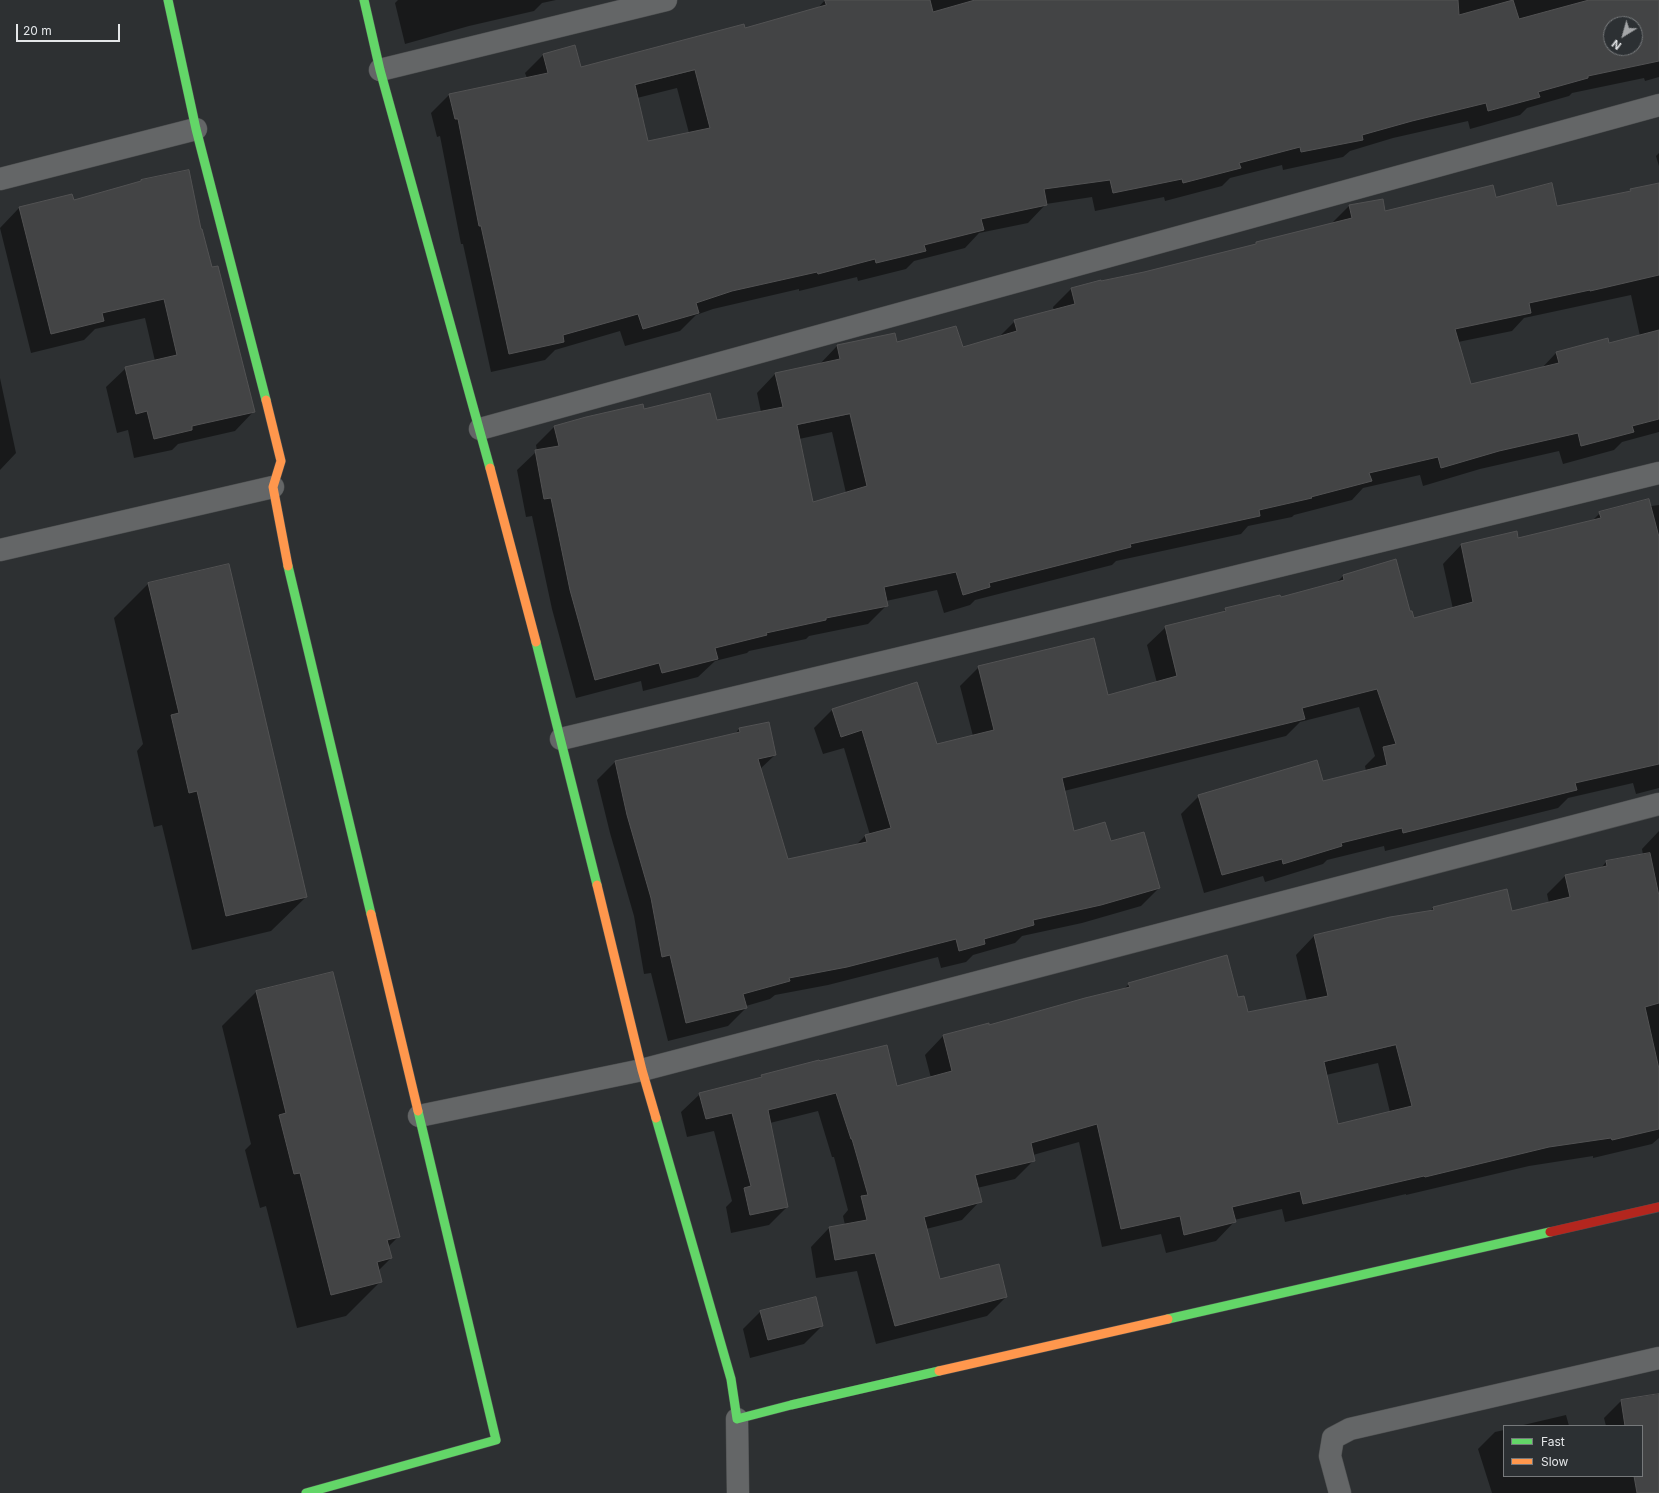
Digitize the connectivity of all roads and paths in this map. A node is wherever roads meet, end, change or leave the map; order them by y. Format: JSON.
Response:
{"nodes":[{"id":1,"x":168,"y":0,"type":"edge"},
{"id":2,"x":364,"y":0,"type":"edge"},
{"id":3,"x":666,"y":0,"type":"edge"},
{"id":4,"x":380,"y":70,"type":"junction"},
{"id":5,"x":1659,"y":105,"type":"edge"},
{"id":6,"x":196,"y":129,"type":"junction"},
{"id":7,"x":0,"y":179,"type":"edge"},
{"id":8,"x":480,"y":429,"type":"junction"},
{"id":9,"x":1659,"y":473,"type":"edge"},
{"id":10,"x":273,"y":487,"type":"junction"},
{"id":11,"x":0,"y":550,"type":"edge"},
{"id":12,"x":561,"y":739,"type":"junction"},
{"id":13,"x":1659,"y":804,"type":"edge"},
{"id":14,"x":642,"y":1070,"type":"junction"},
{"id":15,"x":419,"y":1116,"type":"junction"},
{"id":16,"x":1659,"y":1207,"type":"edge"},
{"id":17,"x":1659,"y":1358,"type":"edge"},
{"id":18,"x":737,"y":1419,"type":"junction"},
{"id":19,"x":306,"y":1493,"type":"edge"},
{"id":20,"x":738,"y":1493,"type":"edge"},
{"id":21,"x":1340,"y":1493,"type":"edge"}],
"edges":[{"from":1,"to":6,"type":"street"},
{"from":2,"to":4,"type":"street"},
{"from":3,"to":4,"type":"street"},
{"from":4,"to":8,"type":"street"},
{"from":5,"to":8,"type":"street"},
{"from":6,"to":7,"type":"street"},
{"from":6,"to":10,"type":"street"},
{"from":8,"to":12,"type":"street"},
{"from":9,"to":12,"type":"street"},
{"from":10,"to":11,"type":"street"},
{"from":10,"to":15,"type":"street"},
{"from":12,"to":14,"type":"street"},
{"from":13,"to":14,"type":"street"},
{"from":14,"to":15,"type":"street"},
{"from":14,"to":18,"type":"street"},
{"from":15,"to":19,"type":"street"},
{"from":16,"to":18,"type":"street"},
{"from":17,"to":21,"type":"street"},
{"from":18,"to":20,"type":"street"}]}
